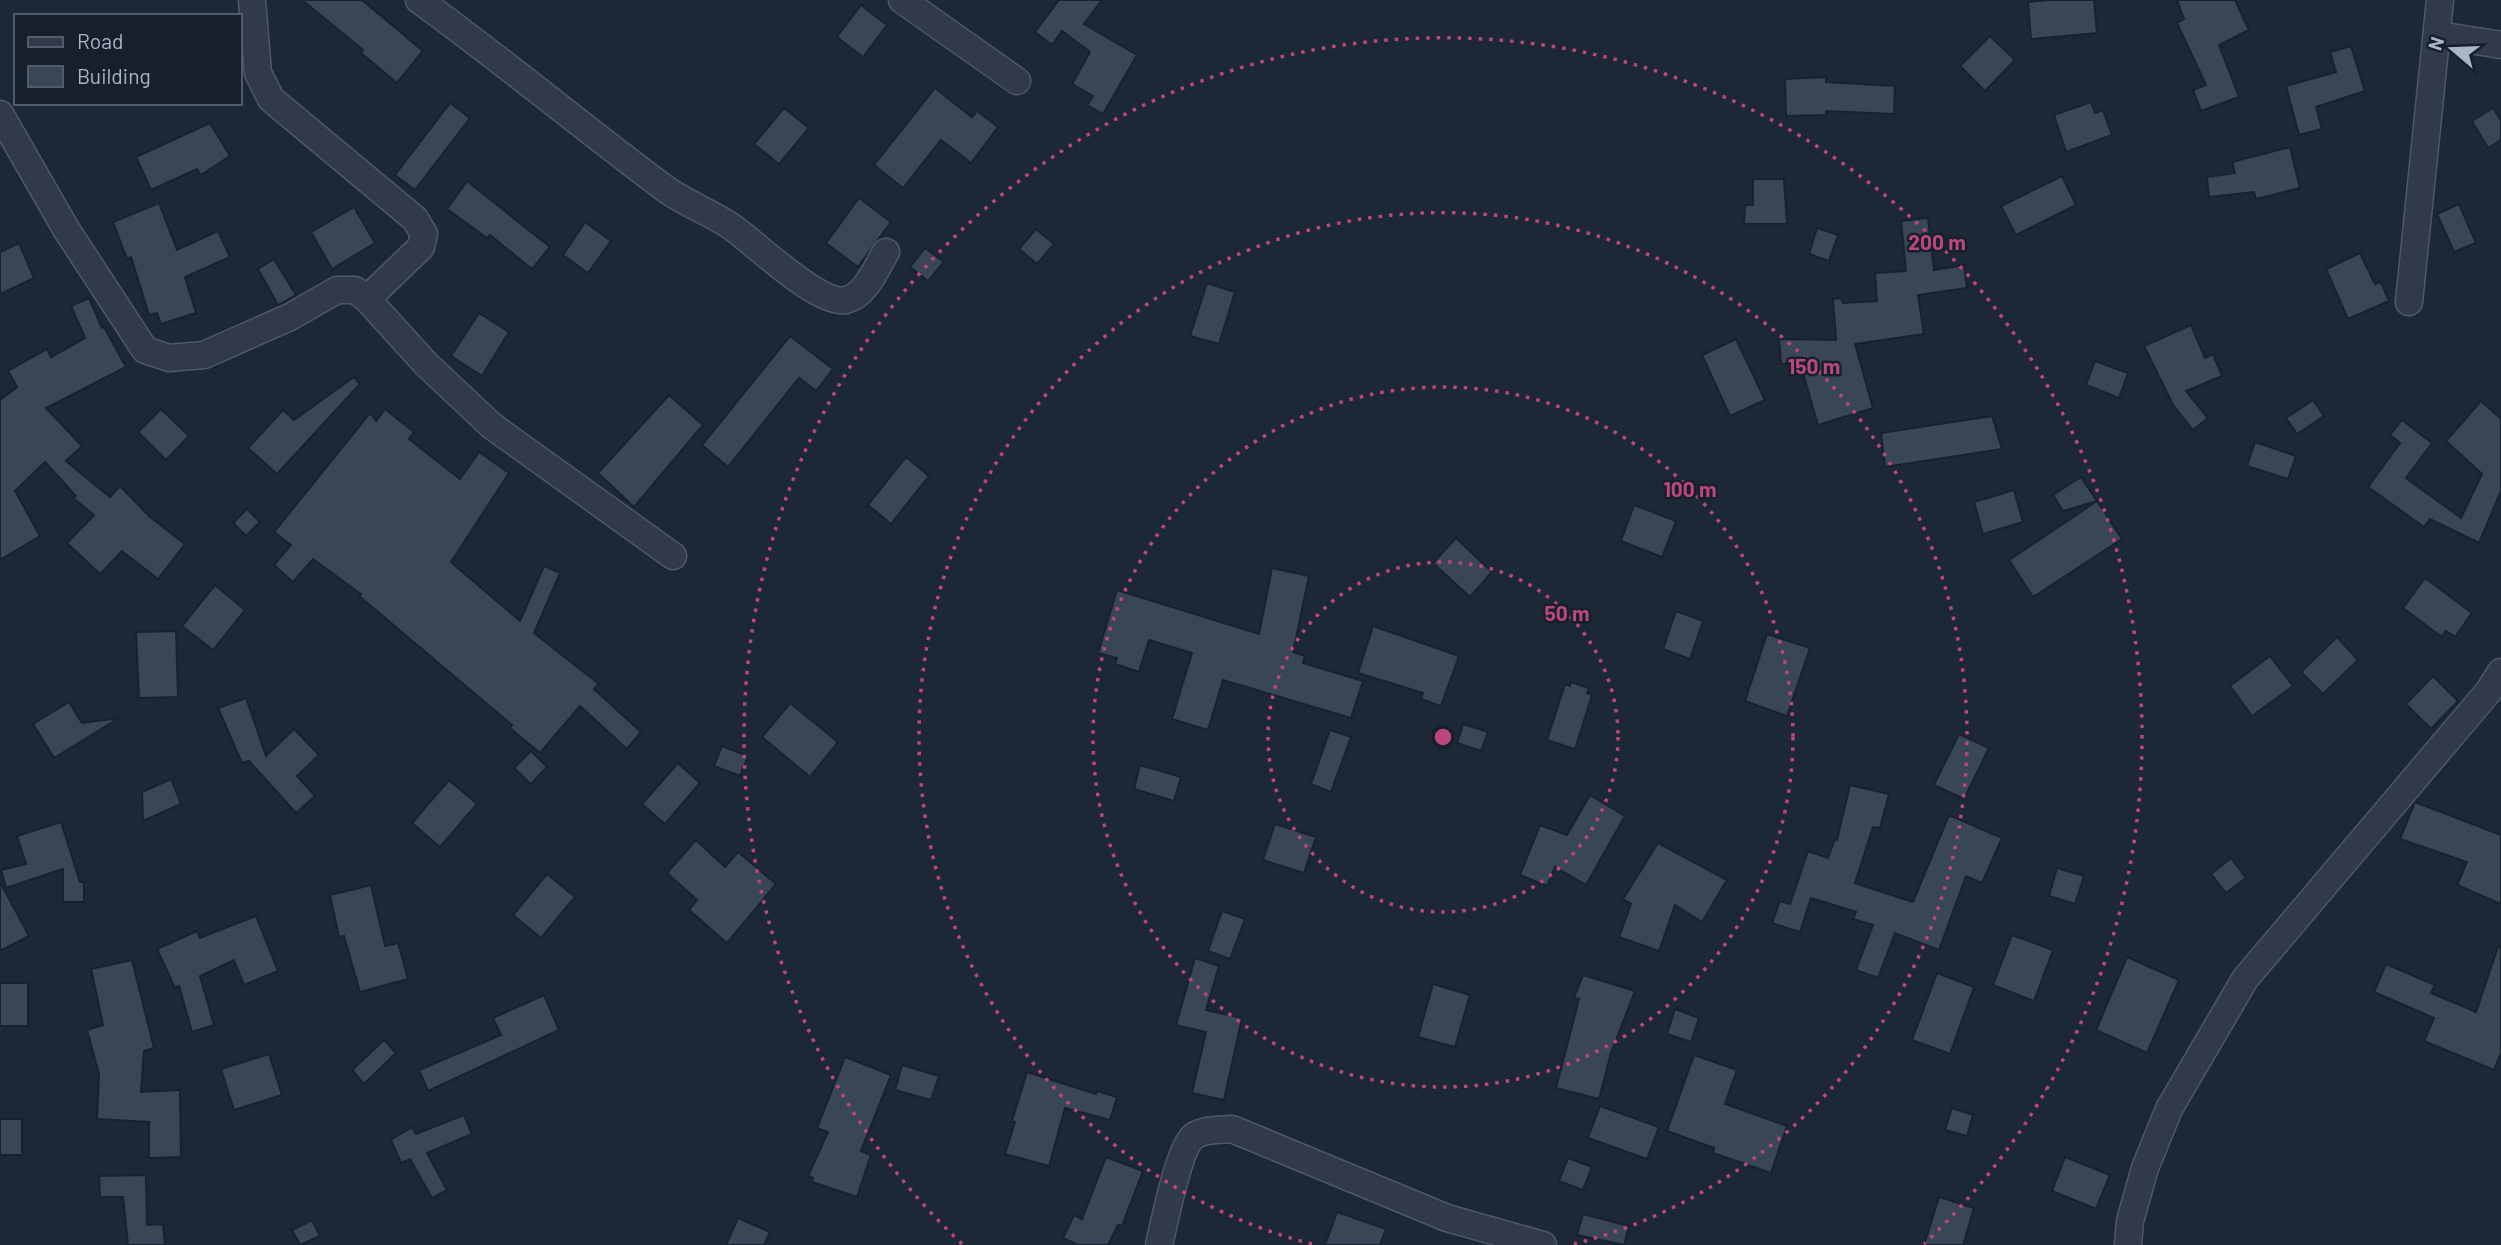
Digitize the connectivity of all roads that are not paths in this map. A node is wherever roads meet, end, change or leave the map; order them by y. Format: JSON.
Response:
{"nodes":[{"id":1,"x":252,"y":0,"type":"edge"},
{"id":2,"x":419,"y":0,"type":"edge"},
{"id":3,"x":902,"y":0,"type":"edge"},
{"id":4,"x":2440,"y":0,"type":"edge"},
{"id":5,"x":2438,"y":36,"type":"junction"},
{"id":6,"x":2501,"y":45,"type":"edge"},
{"id":7,"x":1017,"y":81,"type":"dead end"},
{"id":8,"x":0,"y":114,"type":"edge"},
{"id":9,"x":886,"y":252,"type":"dead end"},
{"id":10,"x":367,"y":299,"type":"junction"},
{"id":11,"x":2409,"y":302,"type":"dead end"},
{"id":12,"x":673,"y":556,"type":"dead end"},
{"id":13,"x":2497,"y":687,"type":"edge"},
{"id":14,"x":1159,"y":1245,"type":"edge"},
{"id":15,"x":1543,"y":1245,"type":"edge"},
{"id":16,"x":2128,"y":1245,"type":"edge"}],
"edges":[{"from":1,"to":10,"type":"street"},
{"from":2,"to":9,"type":"street"},
{"from":3,"to":7,"type":"street"},
{"from":4,"to":5,"type":"street"},
{"from":5,"to":6,"type":"street"},
{"from":5,"to":11,"type":"street"},
{"from":8,"to":10,"type":"street"},
{"from":10,"to":12,"type":"street"},
{"from":13,"to":16,"type":"street"},
{"from":14,"to":15,"type":"street"}]}
